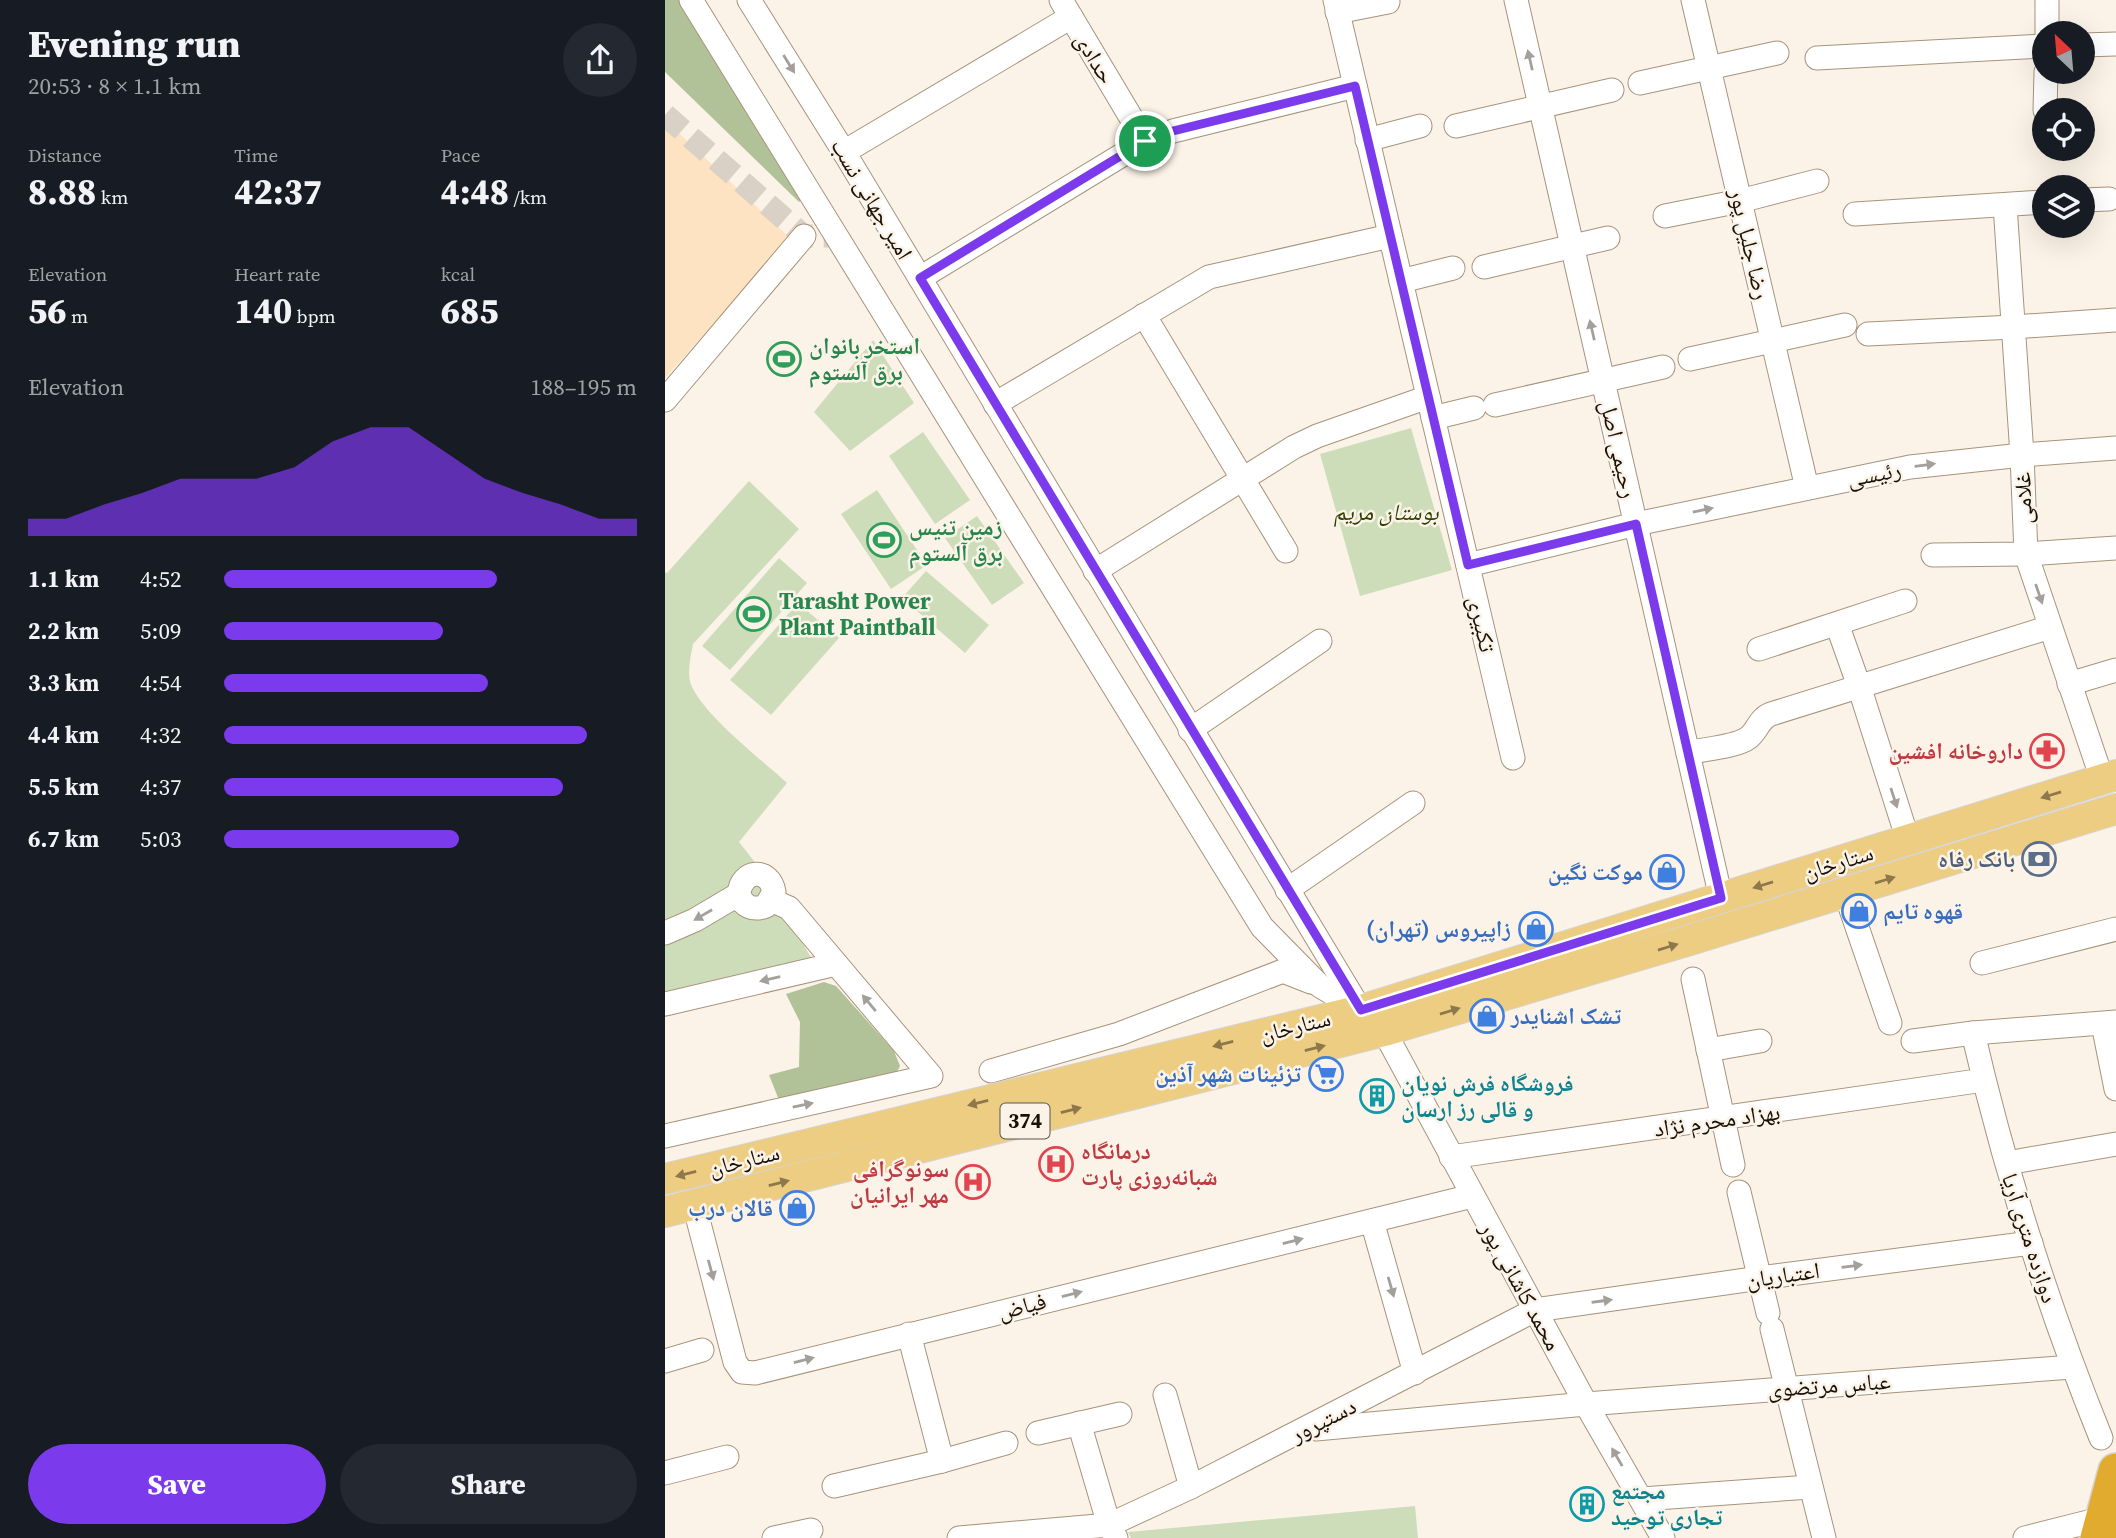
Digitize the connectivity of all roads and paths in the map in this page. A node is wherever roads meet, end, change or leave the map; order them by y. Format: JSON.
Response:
{"nodes":[{"id":1,"x":691,"y":0,"type":"edge"},
{"id":2,"x":1516,"y":0,"type":"edge"},
{"id":3,"x":1693,"y":0,"type":"edge"},
{"id":4,"x":2047,"y":0,"type":"edge"},
{"id":5,"x":754,"y":2,"type":"edge"},
{"id":6,"x":1388,"y":2,"type":"dead end"},
{"id":7,"x":1336,"y":6,"type":"edge"},
{"id":8,"x":1066,"y":8,"type":"edge"},
{"id":9,"x":2047,"y":21,"type":"edge"},
{"id":10,"x":2116,"y":44,"type":"edge"},
{"id":11,"x":2095,"y":45,"type":"edge"},
{"id":12,"x":2032,"y":48,"type":"edge"},
{"id":13,"x":1777,"y":53,"type":"dead end"},
{"id":14,"x":1817,"y":58,"type":"dead end"},
{"id":15,"x":1709,"y":68,"type":"junction"},
{"id":16,"x":1640,"y":83,"type":"dead end"},
{"id":17,"x":1355,"y":86,"type":"junction"},
{"id":18,"x":1612,"y":90,"type":"dead end"},
{"id":19,"x":1541,"y":107,"type":"junction"},
{"id":20,"x":1420,"y":126,"type":"dead end"},
{"id":21,"x":1456,"y":126,"type":"dead end"},
{"id":22,"x":1367,"y":140,"type":"junction"},
{"id":23,"x":1145,"y":141,"type":"junction"},
{"id":24,"x":844,"y":152,"type":"junction"},
{"id":25,"x":1817,"y":181,"type":"dead end"},
{"id":26,"x":2109,"y":199,"type":"dead end"},
{"id":27,"x":2095,"y":200,"type":"edge"},
{"id":28,"x":1740,"y":201,"type":"junction"},
{"id":29,"x":2032,"y":203,"type":"edge"},
{"id":30,"x":2005,"y":205,"type":"junction"},
{"id":31,"x":1855,"y":214,"type":"dead end"},
{"id":32,"x":1665,"y":216,"type":"dead end"},
{"id":33,"x":804,"y":236,"type":"dead end"},
{"id":34,"x":1390,"y":236,"type":"junction"},
{"id":35,"x":1608,"y":238,"type":"dead end"},
{"id":36,"x":1573,"y":247,"type":"junction"},
{"id":37,"x":1484,"y":267,"type":"dead end"},
{"id":38,"x":1454,"y":268,"type":"dead end"},
{"id":39,"x":920,"y":278,"type":"junction"},
{"id":40,"x":1401,"y":281,"type":"junction"},
{"id":41,"x":1144,"y":315,"type":"junction"},
{"id":42,"x":2116,"y":320,"type":"edge"},
{"id":43,"x":1845,"y":325,"type":"dead end"},
{"id":44,"x":2013,"y":327,"type":"junction"},
{"id":45,"x":1868,"y":334,"type":"dead end"},
{"id":46,"x":1773,"y":342,"type":"junction"},
{"id":47,"x":1690,"y":359,"type":"dead end"},
{"id":48,"x":1663,"y":367,"type":"dead end"},
{"id":49,"x":1603,"y":380,"type":"junction"},
{"id":50,"x":665,"y":400,"type":"edge"},
{"id":51,"x":995,"y":404,"type":"junction"},
{"id":52,"x":1431,"y":407,"type":"junction"},
{"id":53,"x":2116,"y":448,"type":"edge"},
{"id":54,"x":2022,"y":455,"type":"junction"},
{"id":55,"x":1243,"y":478,"type":"junction"},
{"id":56,"x":1807,"y":488,"type":"junction"},
{"id":57,"x":1636,"y":524,"type":"junction"},
{"id":58,"x":2116,"y":548,"type":"edge"},
{"id":59,"x":1286,"y":551,"type":"dead end"},
{"id":60,"x":2026,"y":554,"type":"junction"},
{"id":61,"x":1933,"y":555,"type":"dead end"},
{"id":62,"x":1468,"y":565,"type":"junction"},
{"id":63,"x":1095,"y":571,"type":"junction"},
{"id":64,"x":1905,"y":601,"type":"dead end"},
{"id":65,"x":1837,"y":624,"type":"junction"},
{"id":66,"x":2050,"y":627,"type":"junction"},
{"id":67,"x":1320,"y":641,"type":"dead end"},
{"id":68,"x":1759,"y":649,"type":"dead end"},
{"id":69,"x":2116,"y":670,"type":"edge"},
{"id":70,"x":2069,"y":684,"type":"junction"},
{"id":71,"x":1859,"y":686,"type":"junction"},
{"id":72,"x":1190,"y":730,"type":"junction"},
{"id":73,"x":1688,"y":753,"type":"junction"},
{"id":74,"x":1513,"y":758,"type":"dead end"},
{"id":75,"x":2109,"y":777,"type":"edge"},
{"id":76,"x":1413,"y":803,"type":"dead end"},
{"id":77,"x":2116,"y":809,"type":"edge"},
{"id":78,"x":1907,"y":840,"type":"junction"},
{"id":79,"x":1287,"y":890,"type":"junction"},
{"id":80,"x":1845,"y":892,"type":"junction"},
{"id":81,"x":1721,"y":898,"type":"junction"},
{"id":82,"x":2116,"y":929,"type":"edge"},
{"id":83,"x":665,"y":933,"type":"edge"},
{"id":84,"x":1982,"y":963,"type":"dead end"},
{"id":85,"x":836,"y":964,"type":"junction"},
{"id":86,"x":1693,"y":979,"type":"dead end"},
{"id":87,"x":1320,"y":986,"type":"junction"},
{"id":88,"x":665,"y":1004,"type":"edge"},
{"id":89,"x":1361,"y":1010,"type":"junction"},
{"id":90,"x":1890,"y":1023,"type":"dead end"},
{"id":91,"x":2109,"y":1023,"type":"edge"},
{"id":92,"x":1384,"y":1031,"type":"junction"},
{"id":93,"x":1973,"y":1033,"type":"junction"},
{"id":94,"x":1760,"y":1041,"type":"dead end"},
{"id":95,"x":1913,"y":1041,"type":"dead end"},
{"id":96,"x":1708,"y":1050,"type":"junction"},
{"id":97,"x":991,"y":1071,"type":"dead end"},
{"id":98,"x":1984,"y":1080,"type":"junction"},
{"id":99,"x":2116,"y":1089,"type":"edge"},
{"id":100,"x":1723,"y":1119,"type":"junction"},
{"id":101,"x":665,"y":1136,"type":"edge"},
{"id":102,"x":2116,"y":1144,"type":"edge"},
{"id":103,"x":1451,"y":1157,"type":"junction"},
{"id":104,"x":2007,"y":1163,"type":"junction"},
{"id":105,"x":1733,"y":1165,"type":"dead end"},
{"id":106,"x":665,"y":1179,"type":"edge"},
{"id":107,"x":1739,"y":1192,"type":"dead end"},
{"id":108,"x":1472,"y":1196,"type":"junction"},
{"id":109,"x":694,"y":1204,"type":"junction"},
{"id":110,"x":665,"y":1212,"type":"edge"},
{"id":111,"x":1372,"y":1222,"type":"junction"},
{"id":112,"x":2031,"y":1243,"type":"junction"},
{"id":113,"x":1760,"y":1278,"type":"junction"},
{"id":114,"x":1535,"y":1310,"type":"junction"},
{"id":115,"x":909,"y":1334,"type":"junction"},
{"id":116,"x":702,"y":1350,"type":"dead end"},
{"id":117,"x":665,"y":1361,"type":"edge"},
{"id":118,"x":2072,"y":1367,"type":"junction"},
{"id":119,"x":1415,"y":1373,"type":"junction"},
{"id":120,"x":1787,"y":1389,"type":"junction"},
{"id":121,"x":1165,"y":1395,"type":"dead end"},
{"id":122,"x":1586,"y":1404,"type":"junction"},
{"id":123,"x":1120,"y":1414,"type":"dead end"},
{"id":124,"x":1079,"y":1423,"type":"junction"},
{"id":125,"x":1303,"y":1430,"type":"junction"},
{"id":126,"x":1038,"y":1433,"type":"dead end"},
{"id":127,"x":2101,"y":1438,"type":"dead end"},
{"id":128,"x":1006,"y":1443,"type":"dead end"},
{"id":129,"x":727,"y":1457,"type":"dead end"},
{"id":130,"x":941,"y":1461,"type":"junction"},
{"id":131,"x":2116,"y":1471,"type":"edge"},
{"id":132,"x":665,"y":1473,"type":"edge"},
{"id":133,"x":834,"y":1486,"type":"dead end"},
{"id":134,"x":1191,"y":1487,"type":"junction"},
{"id":135,"x":1810,"y":1487,"type":"junction"},
{"id":136,"x":1642,"y":1499,"type":"junction"},
{"id":137,"x":811,"y":1530,"type":"dead end"},
{"id":138,"x":2095,"y":1530,"type":"edge"},
{"id":139,"x":1113,"y":1531,"type":"edge"},
{"id":140,"x":773,"y":1538,"type":"edge"},
{"id":141,"x":959,"y":1538,"type":"edge"},
{"id":142,"x":1663,"y":1538,"type":"edge"},
{"id":143,"x":1824,"y":1538,"type":"edge"},
{"id":144,"x":2025,"y":1538,"type":"edge"}],
"edges":[{"from":1,"to":87,"type":"street"},
{"from":19,"to":2,"type":"street","name":"رحیمی اصل","one_way":true},
{"from":3,"to":15,"type":"street","name":"رضا جلیل پور"},
{"from":4,"to":9,"type":"street"},
{"from":5,"to":24,"type":"street","name":"امیر جهانی نسب","one_way":true},
{"from":6,"to":7,"type":"street"},
{"from":7,"to":17,"type":"street","name":"تکبیری"},
{"from":8,"to":23,"type":"street","name":"حدادی"},
{"from":8,"to":24,"type":"street"},
{"from":10,"to":11,"type":"street"},
{"from":12,"to":14,"type":"street"},
{"from":13,"to":15,"type":"street"},
{"from":15,"to":16,"type":"street"},
{"from":15,"to":28,"type":"street","name":"رضا جلیل پور"},
{"from":17,"to":22,"type":"street","name":"تکبیری"},
{"from":17,"to":23,"type":"street"},
{"from":18,"to":19,"type":"street"},
{"from":19,"to":21,"type":"street"},
{"from":19,"to":36,"type":"street","name":"رحیمی اصل"},
{"from":20,"to":22,"type":"street"},
{"from":22,"to":34,"type":"street","name":"تکبیری"},
{"from":23,"to":39,"type":"street"},
{"from":24,"to":39,"type":"street","name":"امیر جهانی نسب"},
{"from":25,"to":28,"type":"street"},
{"from":26,"to":27,"type":"street"},
{"from":28,"to":32,"type":"street"},
{"from":28,"to":46,"type":"street","name":"رضا جلیل پور"},
{"from":29,"to":30,"type":"street"},
{"from":30,"to":31,"type":"street"},
{"from":30,"to":44,"type":"street","name":"غلامی"},
{"from":33,"to":50,"type":"street"},
{"from":34,"to":40,"type":"street","name":"تکبیری"},
{"from":34,"to":41,"type":"street"},
{"from":35,"to":36,"type":"street"},
{"from":36,"to":37,"type":"street"},
{"from":49,"to":36,"type":"street","name":"رحیمی اصل","one_way":true},
{"from":38,"to":40,"type":"street"},
{"from":39,"to":51,"type":"street","name":"امیر جهانی نسب"},
{"from":40,"to":52,"type":"street","name":"تکبیری"},
{"from":41,"to":51,"type":"street"},
{"from":41,"to":55,"type":"street"},
{"from":42,"to":44,"type":"street"},
{"from":43,"to":46,"type":"street"},
{"from":44,"to":45,"type":"street"},
{"from":44,"to":54,"type":"street","name":"غلامی"},
{"from":46,"to":47,"type":"street"},
{"from":46,"to":56,"type":"street","name":"رضا جلیل پور"},
{"from":48,"to":49,"type":"street"},
{"from":49,"to":52,"type":"street"},
{"from":49,"to":57,"type":"street","name":"رحیمی اصل"},
{"from":51,"to":63,"type":"street","name":"امیر جهانی نسب"},
{"from":52,"to":55,"type":"street"},
{"from":52,"to":62,"type":"street","name":"تکبیری"},
{"from":53,"to":54,"type":"street","name":"رئیسی"},
{"from":56,"to":54,"type":"street","name":"رئیسی","one_way":true},
{"from":54,"to":60,"type":"street","name":"غلامی"},
{"from":55,"to":59,"type":"street"},
{"from":55,"to":63,"type":"street"},
{"from":57,"to":56,"type":"street","name":"رئیسی","one_way":true},
{"from":57,"to":62,"type":"street","name":"رئیسی"},
{"from":57,"to":73,"type":"street","name":"رحیمی اصل"},
{"from":58,"to":60,"type":"street"},
{"from":60,"to":61,"type":"street"},
{"from":60,"to":66,"type":"street","name":"غلامی","one_way":true},
{"from":62,"to":74,"type":"street","name":"تکبیری"},
{"from":63,"to":72,"type":"street","name":"امیر جهانی نسب"},
{"from":64,"to":65,"type":"street"},
{"from":65,"to":68,"type":"street"},
{"from":65,"to":71,"type":"street"},
{"from":66,"to":70,"type":"street","name":"غلامی"},
{"from":66,"to":71,"type":"street"},
{"from":67,"to":72,"type":"street"},
{"from":69,"to":70,"type":"street"},
{"from":70,"to":75,"type":"street","name":"غلامی"},
{"from":71,"to":73,"type":"street"},
{"from":71,"to":78,"type":"street","one_way":true},
{"from":72,"to":79,"type":"street","name":"امیر جهانی نسب"},
{"from":73,"to":81,"type":"street","name":"رحیمی اصل"},
{"from":75,"to":78,"type":"main road","name":"ستارخان","number":"374","one_way":true},
{"from":76,"to":79,"type":"street"},
{"from":80,"to":77,"type":"main road","name":"ستارخان","number":"374","one_way":true},
{"from":78,"to":81,"type":"main road","name":"ستارخان","number":"374","one_way":true},
{"from":79,"to":89,"type":"street","name":"امیر جهانی نسب"},
{"from":80,"to":90,"type":"street"},
{"from":92,"to":80,"type":"main road","name":"ستارخان","number":"374","one_way":true},
{"from":81,"to":89,"type":"main road","name":"ستارخان","number":"374"},
{"from":82,"to":84,"type":"street"},
{"from":85,"to":83,"type":"street","one_way":true},
{"from":85,"to":88,"type":"street","one_way":true},
{"from":101,"to":85,"type":"street","one_way":true},
{"from":86,"to":96,"type":"street"},
{"from":87,"to":89,"type":"street"},
{"from":87,"to":97,"type":"street"},
{"from":89,"to":106,"type":"main road","name":"ستارخان","number":"374","one_way":true},
{"from":91,"to":93,"type":"street"},
{"from":91,"to":99,"type":"street"},
{"from":92,"to":103,"type":"street","name":"محمد کاشانی پور"},
{"from":109,"to":92,"type":"main road","name":"ستارخان","number":"374","one_way":true},
{"from":93,"to":95,"type":"street"},
{"from":93,"to":98,"type":"street","name":"دوازده متری آریا"},
{"from":94,"to":96,"type":"street"},
{"from":96,"to":100,"type":"street"},
{"from":98,"to":100,"type":"street","name":"بهزاد محرم نژاد"},
{"from":98,"to":104,"type":"street","name":"دوازده متری آریا"},
{"from":100,"to":103,"type":"street","name":"بهزاد محرم نژاد"},
{"from":100,"to":105,"type":"street"},
{"from":102,"to":104,"type":"street"},
{"from":103,"to":108,"type":"street","name":"محمد کاشانی پور"},
{"from":104,"to":112,"type":"street","name":"دوازده متری آریا"},
{"from":107,"to":113,"type":"street"},
{"from":108,"to":111,"type":"street","name":"فیاض"},
{"from":108,"to":114,"type":"street","name":"محمد کاشانی پور"},
{"from":109,"to":110,"type":"main road","name":"ستارخان","number":"374"},
{"from":109,"to":115,"type":"street","name":"فیاض","one_way":true},
{"from":115,"to":111,"type":"street","name":"فیاض","one_way":true},
{"from":111,"to":119,"type":"street","one_way":true},
{"from":113,"to":112,"type":"street","name":"اعتباریان","one_way":true},
{"from":112,"to":118,"type":"street","name":"دوازده متری آریا"},
{"from":114,"to":113,"type":"street","name":"اعتباریان","one_way":true},
{"from":113,"to":120,"type":"street"},
{"from":114,"to":119,"type":"street","name":"دستپرور"},
{"from":114,"to":122,"type":"street","name":"محمد کاشانی پور"},
{"from":115,"to":130,"type":"street"},
{"from":116,"to":117,"type":"street"},
{"from":118,"to":120,"type":"street","name":"عباس مرتضوی"},
{"from":118,"to":127,"type":"street","name":"دوازده متری آریا"},
{"from":119,"to":125,"type":"street","name":"دستپرور"},
{"from":120,"to":122,"type":"street","name":"عباس مرتضوی"},
{"from":120,"to":135,"type":"street"},
{"from":121,"to":134,"type":"street"},
{"from":122,"to":125,"type":"street","name":"عباس مرتضوی"},
{"from":136,"to":122,"type":"street","name":"محمد کاشانی پور","one_way":true},
{"from":123,"to":124,"type":"street"},
{"from":124,"to":126,"type":"street"},
{"from":124,"to":139,"type":"street"},
{"from":125,"to":134,"type":"street","name":"دستپرور"},
{"from":128,"to":130,"type":"street"},
{"from":129,"to":132,"type":"street"},
{"from":130,"to":133,"type":"street"},
{"from":131,"to":138,"type":"highway"},
{"from":134,"to":139,"type":"street","name":"دستپرور"},
{"from":135,"to":136,"type":"street"},
{"from":135,"to":143,"type":"street"},
{"from":136,"to":142,"type":"street","name":"محمد کاشانی پور"},
{"from":137,"to":140,"type":"street"},
{"from":138,"to":144,"type":"street"},
{"from":139,"to":141,"type":"street","name":"دستپرور"}]}
